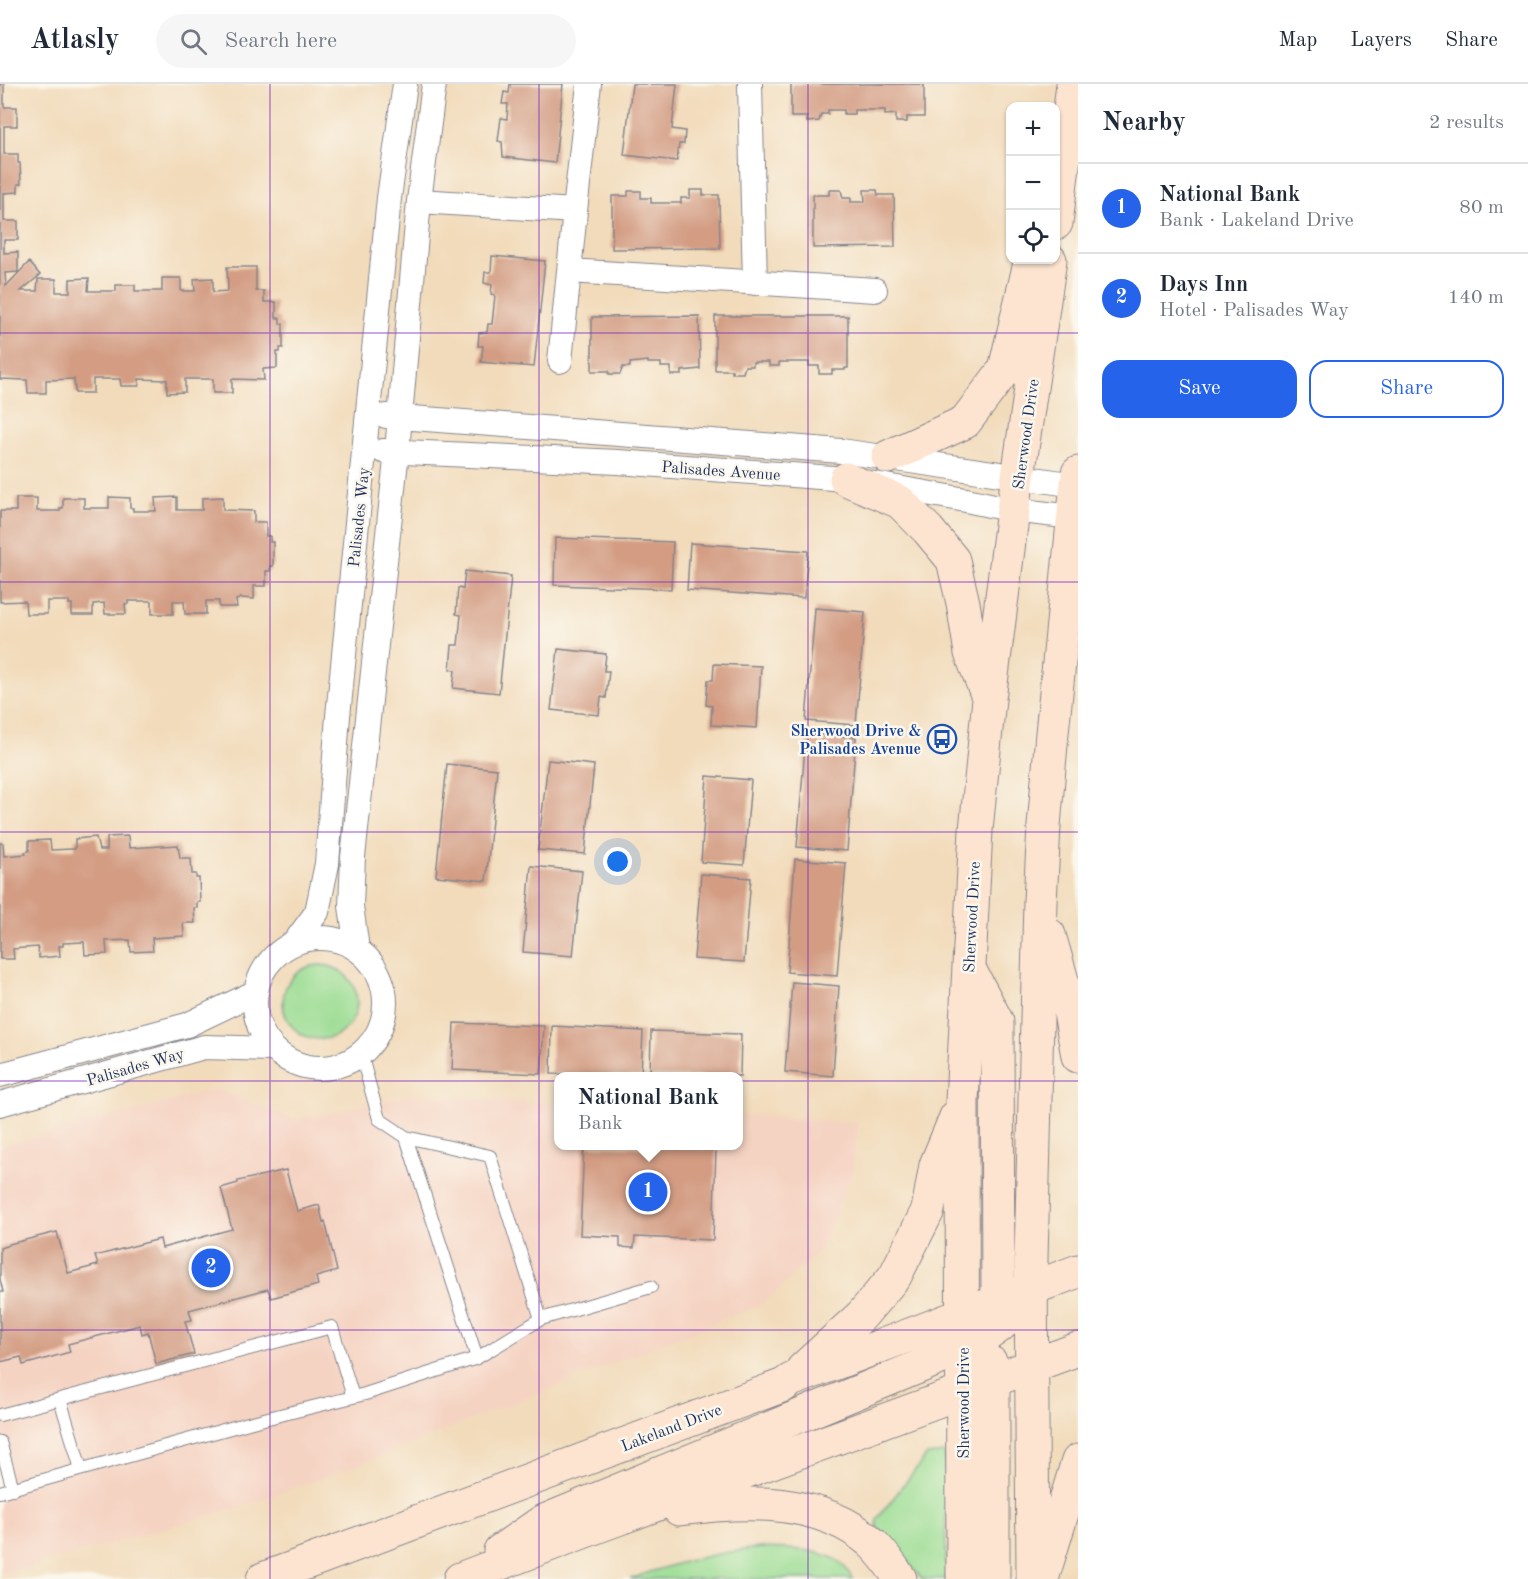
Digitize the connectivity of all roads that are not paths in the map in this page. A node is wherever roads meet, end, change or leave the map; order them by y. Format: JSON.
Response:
{"nodes":[{"id":1,"x":405,"y":84,"type":"edge"},
{"id":2,"x":434,"y":84,"type":"edge"},
{"id":3,"x":589,"y":84,"type":"edge"},
{"id":4,"x":750,"y":84,"type":"edge"},
{"id":5,"x":1073,"y":84,"type":"edge"},
{"id":6,"x":419,"y":201,"type":"junction"},
{"id":7,"x":1058,"y":210,"type":"edge"},
{"id":8,"x":575,"y":211,"type":"junction"},
{"id":9,"x":1030,"y":264,"type":"edge"},
{"id":10,"x":1049,"y":264,"type":"edge"},
{"id":11,"x":569,"y":271,"type":"junction"},
{"id":12,"x":755,"y":282,"type":"junction"},
{"id":13,"x":875,"y":290,"type":"dead end"},
{"id":14,"x":560,"y":361,"type":"dead end"},
{"id":15,"x":369,"y":414,"type":"junction"},
{"id":16,"x":400,"y":417,"type":"junction"},
{"id":17,"x":365,"y":451,"type":"junction"},
{"id":18,"x":397,"y":451,"type":"junction"},
{"id":19,"x":888,"y":457,"type":"junction"},
{"id":20,"x":1018,"y":476,"type":"junction"},
{"id":21,"x":846,"y":478,"type":"junction"},
{"id":22,"x":1078,"y":481,"type":"edge"},
{"id":23,"x":1013,"y":510,"type":"junction"},
{"id":24,"x":1076,"y":518,"type":"edge"},
{"id":25,"x":1078,"y":677,"type":"edge"},
{"id":26,"x":989,"y":699,"type":"junction"},
{"id":27,"x":1052,"y":733,"type":"junction"},
{"id":28,"x":1040,"y":901,"type":"junction"},
{"id":29,"x":295,"y":942,"type":"junction"},
{"id":30,"x":357,"y":949,"type":"junction"},
{"id":31,"x":969,"y":968,"type":"junction"},
{"id":32,"x":254,"y":993,"type":"junction"},
{"id":33,"x":273,"y":1049,"type":"junction"},
{"id":34,"x":361,"y":1054,"type":"junction"},
{"id":35,"x":1078,"y":1056,"type":"edge"},
{"id":36,"x":0,"y":1075,"type":"edge"},
{"id":37,"x":962,"y":1102,"type":"junction"},
{"id":38,"x":0,"y":1104,"type":"edge"},
{"id":39,"x":406,"y":1137,"type":"junction"},
{"id":40,"x":1078,"y":1271,"type":"edge"},
{"id":41,"x":651,"y":1287,"type":"dead end"},
{"id":42,"x":1031,"y":1290,"type":"junction"},
{"id":43,"x":541,"y":1319,"type":"junction"},
{"id":44,"x":981,"y":1326,"type":"junction"},
{"id":45,"x":1078,"y":1349,"type":"edge"},
{"id":46,"x":477,"y":1358,"type":"junction"},
{"id":47,"x":1032,"y":1366,"type":"junction"},
{"id":48,"x":791,"y":1380,"type":"junction"},
{"id":49,"x":993,"y":1381,"type":"junction"},
{"id":50,"x":963,"y":1393,"type":"junction"},
{"id":51,"x":353,"y":1397,"type":"junction"},
{"id":52,"x":60,"y":1399,"type":"junction"},
{"id":53,"x":0,"y":1415,"type":"edge"},
{"id":54,"x":0,"y":1442,"type":"edge"},
{"id":55,"x":1078,"y":1461,"type":"edge"},
{"id":56,"x":81,"y":1469,"type":"junction"},
{"id":57,"x":14,"y":1489,"type":"junction"},
{"id":58,"x":0,"y":1492,"type":"edge"},
{"id":59,"x":601,"y":1525,"type":"junction"},
{"id":60,"x":263,"y":1579,"type":"edge"},
{"id":61,"x":460,"y":1579,"type":"edge"},
{"id":62,"x":900,"y":1579,"type":"edge"},
{"id":63,"x":963,"y":1579,"type":"edge"},
{"id":64,"x":993,"y":1579,"type":"edge"},
{"id":65,"x":1033,"y":1579,"type":"edge"},
{"id":66,"x":1042,"y":1579,"type":"edge"}],
"edges":[{"from":1,"to":15,"type":"street","name":"Palisades Way"},
{"from":2,"to":6,"type":"street","name":"Palisades Way"},
{"from":3,"to":8,"type":"street"},
{"from":4,"to":12,"type":"street"},
{"from":5,"to":7,"type":"main road"},
{"from":6,"to":8,"type":"street"},
{"from":6,"to":16,"type":"street","name":"Palisades Way"},
{"from":8,"to":11,"type":"street"},
{"from":9,"to":19,"type":"main road"},
{"from":10,"to":20,"type":"main road","name":"Sherwood Drive"},
{"from":11,"to":12,"type":"street"},
{"from":11,"to":14,"type":"street"},
{"from":12,"to":13,"type":"street"},
{"from":15,"to":16,"type":"street","name":"Palisades Avenue"},
{"from":15,"to":17,"type":"street","name":"Palisades Way"},
{"from":16,"to":18,"type":"street","name":"Palisades Way"},
{"from":16,"to":19,"type":"street","name":"Palisades Avenue"},
{"from":17,"to":18,"type":"street","name":"Palisades Avenue"},
{"from":17,"to":29,"type":"street","name":"Palisades Way"},
{"from":18,"to":21,"type":"street","name":"Palisades Avenue"},
{"from":18,"to":30,"type":"street","name":"Palisades Way"},
{"from":19,"to":20,"type":"street","name":"Palisades Avenue"},
{"from":20,"to":22,"type":"street","name":"Palisades Avenue"},
{"from":20,"to":23,"type":"main road","name":"Sherwood Drive"},
{"from":21,"to":23,"type":"street","name":"Palisades Avenue"},
{"from":21,"to":26,"type":"main road"},
{"from":22,"to":24,"type":"main road"},
{"from":23,"to":24,"type":"street","name":"Palisades Avenue"},
{"from":23,"to":26,"type":"main road","name":"Sherwood Drive"},
{"from":24,"to":27,"type":"main road"},
{"from":25,"to":27,"type":"main road"},
{"from":26,"to":31,"type":"main road","name":"Sherwood Drive"},
{"from":27,"to":28,"type":"main road"},
{"from":28,"to":35,"type":"main road"},
{"from":28,"to":42,"type":"main road"},
{"from":29,"to":30,"type":"street","name":"Palisades Way"},
{"from":29,"to":32,"type":"street","name":"Palisades Way"},
{"from":30,"to":34,"type":"street","name":"Palisades Way"},
{"from":31,"to":37,"type":"main road","name":"Sherwood Drive"},
{"from":31,"to":44,"type":"main road"},
{"from":32,"to":33,"type":"street","name":"Palisades Way"},
{"from":32,"to":36,"type":"street","name":"Palisades Way"},
{"from":33,"to":34,"type":"street","name":"Palisades Way"},
{"from":33,"to":38,"type":"street","name":"Palisades Way"},
{"from":34,"to":39,"type":"lane"},
{"from":37,"to":44,"type":"main road","name":"Sherwood Drive"},
{"from":37,"to":48,"type":"main road"},
{"from":39,"to":43,"type":"lane"},
{"from":39,"to":46,"type":"lane"},
{"from":40,"to":42,"type":"main road","name":"Lakeland Drive"},
{"from":41,"to":43,"type":"lane"},
{"from":42,"to":44,"type":"main road","name":"Lakeland Drive"},
{"from":42,"to":47,"type":"main road"},
{"from":43,"to":46,"type":"lane"},
{"from":44,"to":47,"type":"main road"},
{"from":44,"to":48,"type":"main road","name":"Lakeland Drive"},
{"from":44,"to":49,"type":"main road"},
{"from":44,"to":50,"type":"main road","name":"Sherwood Drive"},
{"from":44,"to":61,"type":"main road"},
{"from":45,"to":47,"type":"main road"},
{"from":46,"to":51,"type":"lane"},
{"from":47,"to":49,"type":"main road"},
{"from":47,"to":65,"type":"main road"},
{"from":48,"to":60,"type":"main road","name":"Lakeland Drive"},
{"from":49,"to":50,"type":"main road"},
{"from":49,"to":64,"type":"main road"},
{"from":50,"to":59,"type":"main road"},
{"from":50,"to":63,"type":"main road","name":"Sherwood Drive"},
{"from":51,"to":52,"type":"lane"},
{"from":51,"to":56,"type":"lane"},
{"from":52,"to":53,"type":"lane"},
{"from":52,"to":56,"type":"lane"},
{"from":54,"to":57,"type":"lane"},
{"from":55,"to":66,"type":"main road"},
{"from":56,"to":57,"type":"lane"},
{"from":57,"to":58,"type":"lane"},
{"from":59,"to":61,"type":"main road"},
{"from":59,"to":62,"type":"main road"}]}
